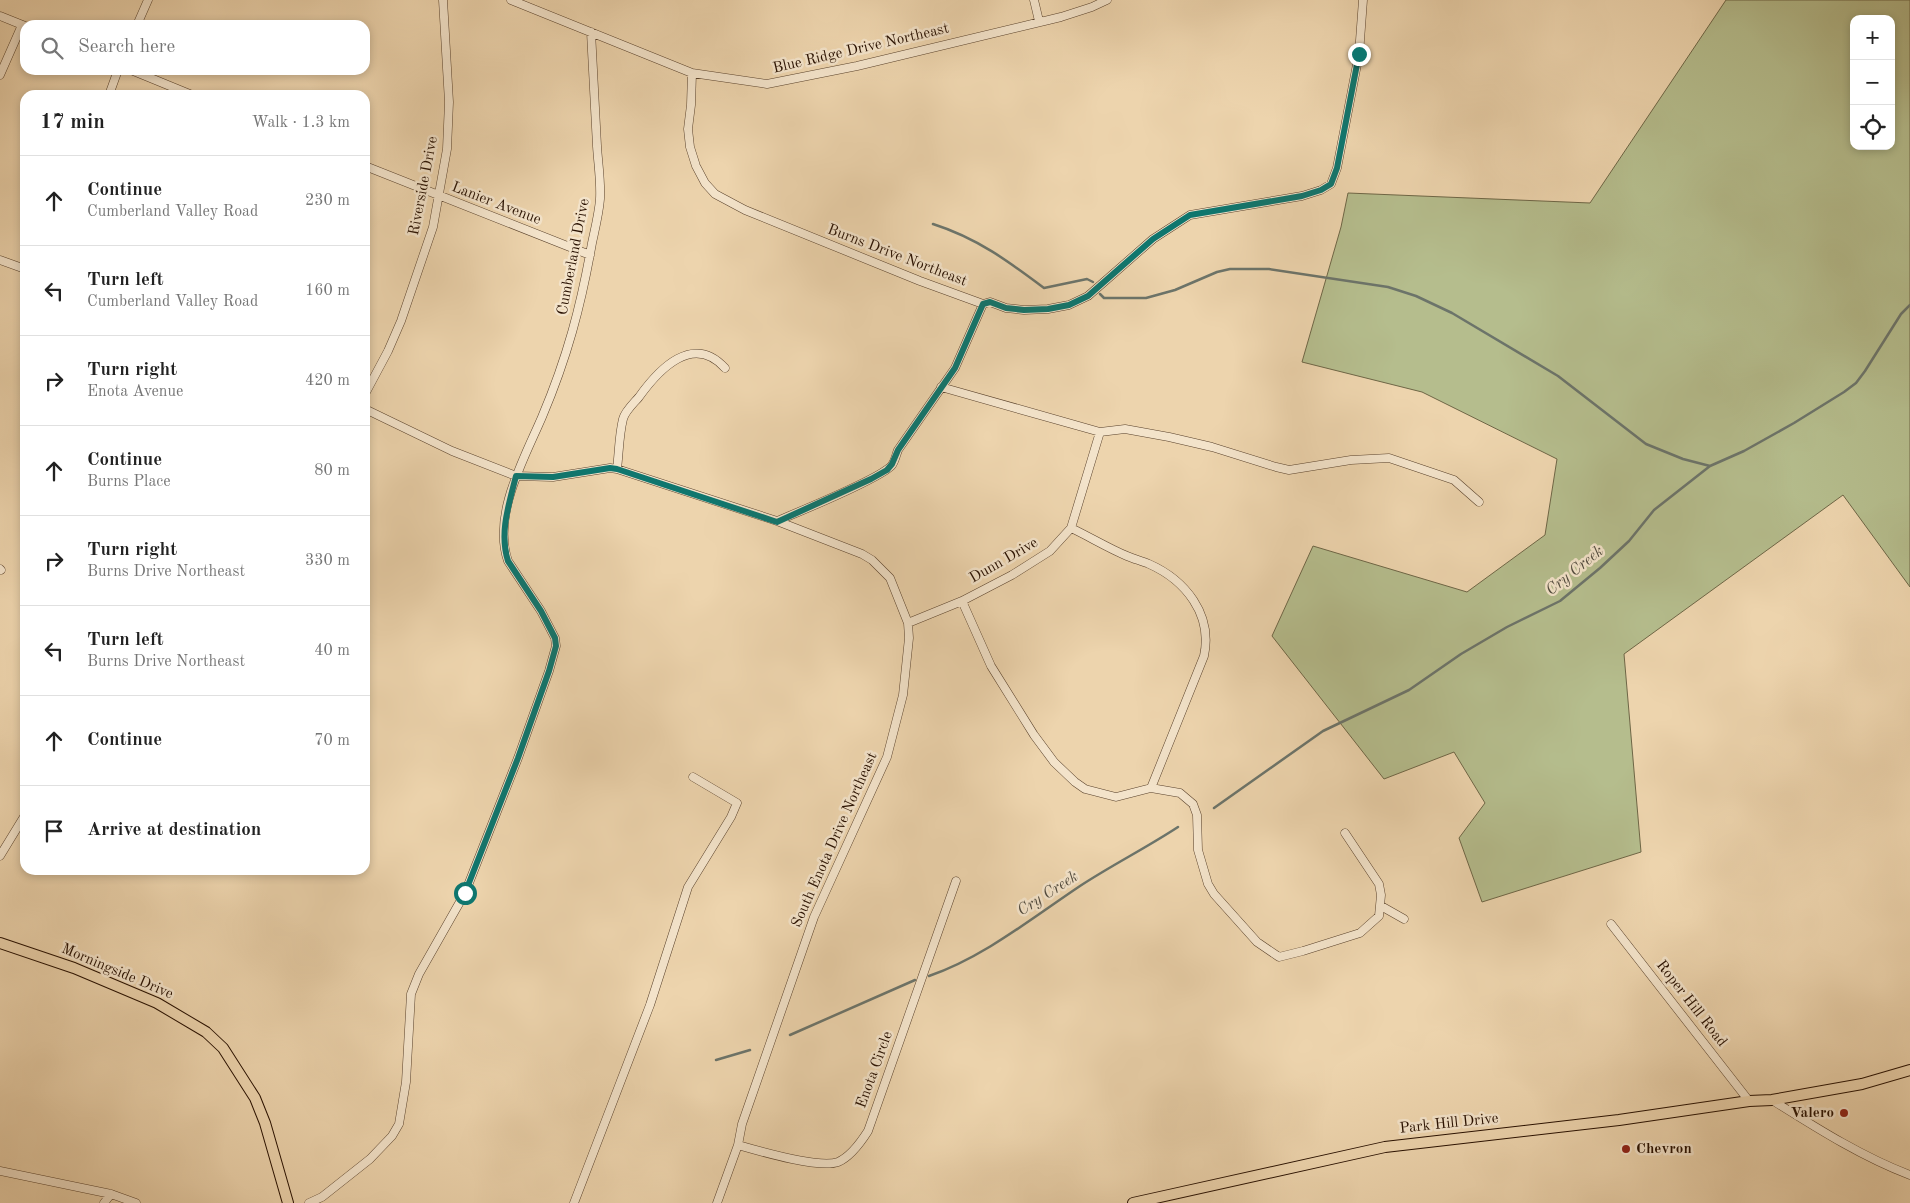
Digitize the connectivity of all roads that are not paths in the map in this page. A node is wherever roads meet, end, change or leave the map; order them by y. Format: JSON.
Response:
{"nodes":[{"id":1,"x":148,"y":0,"type":"edge"},
{"id":2,"x":443,"y":0,"type":"edge"},
{"id":3,"x":511,"y":0,"type":"edge"},
{"id":4,"x":1034,"y":0,"type":"edge"},
{"id":5,"x":1107,"y":0,"type":"edge"},
{"id":6,"x":1363,"y":0,"type":"edge"},
{"id":7,"x":0,"y":16,"type":"edge"},
{"id":8,"x":139,"y":20,"type":"edge"},
{"id":9,"x":1039,"y":21,"type":"junction"},
{"id":10,"x":20,"y":24,"type":"edge"},
{"id":11,"x":591,"y":32,"type":"junction"},
{"id":12,"x":20,"y":33,"type":"edge"},
{"id":13,"x":692,"y":73,"type":"junction"},
{"id":14,"x":0,"y":75,"type":"edge"},
{"id":15,"x":116,"y":75,"type":"edge"},
{"id":16,"x":143,"y":75,"type":"edge"},
{"id":17,"x":111,"y":90,"type":"edge"},
{"id":18,"x":180,"y":90,"type":"edge"},
{"id":19,"x":370,"y":168,"type":"edge"},
{"id":20,"x":438,"y":196,"type":"junction"},
{"id":21,"x":590,"y":255,"type":"junction"},
{"id":22,"x":0,"y":260,"type":"edge"},
{"id":23,"x":20,"y":267,"type":"edge"},
{"id":24,"x":983,"y":304,"type":"junction"},
{"id":25,"x":725,"y":368,"type":"dead end"},
{"id":26,"x":370,"y":385,"type":"edge"},
{"id":27,"x":941,"y":387,"type":"junction"},
{"id":28,"x":370,"y":411,"type":"edge"},
{"id":29,"x":1100,"y":432,"type":"junction"},
{"id":30,"x":617,"y":469,"type":"junction"},
{"id":31,"x":516,"y":476,"type":"junction"},
{"id":32,"x":1479,"y":502,"type":"dead end"},
{"id":33,"x":777,"y":522,"type":"junction"},
{"id":34,"x":1071,"y":528,"type":"junction"},
{"id":35,"x":962,"y":601,"type":"junction"},
{"id":36,"x":908,"y":623,"type":"junction"},
{"id":37,"x":693,"y":777,"type":"dead end"},
{"id":38,"x":1151,"y":788,"type":"junction"},
{"id":39,"x":20,"y":823,"type":"edge"},
{"id":40,"x":1345,"y":832,"type":"dead end"},
{"id":41,"x":1,"y":854,"type":"edge"},
{"id":42,"x":956,"y":881,"type":"dead end"},
{"id":43,"x":1381,"y":906,"type":"junction"},
{"id":44,"x":1404,"y":919,"type":"dead end"},
{"id":45,"x":1611,"y":924,"type":"dead end"},
{"id":46,"x":0,"y":943,"type":"edge"},
{"id":47,"x":1910,"y":1070,"type":"edge"},
{"id":48,"x":1772,"y":1100,"type":"junction"},
{"id":49,"x":1749,"y":1101,"type":"junction"},
{"id":50,"x":738,"y":1145,"type":"junction"},
{"id":51,"x":0,"y":1171,"type":"edge"},
{"id":52,"x":1910,"y":1176,"type":"edge"},
{"id":53,"x":111,"y":1194,"type":"junction"},
{"id":54,"x":104,"y":1203,"type":"edge"},
{"id":55,"x":136,"y":1203,"type":"edge"},
{"id":56,"x":288,"y":1203,"type":"edge"},
{"id":57,"x":309,"y":1203,"type":"edge"},
{"id":58,"x":574,"y":1203,"type":"edge"},
{"id":59,"x":717,"y":1203,"type":"edge"},
{"id":60,"x":1133,"y":1203,"type":"edge"}],
"edges":[{"from":1,"to":8,"type":"street"},
{"from":2,"to":20,"type":"street","name":"Riverside Drive"},
{"from":3,"to":11,"type":"street","name":"Blue Ridge Drive Northeast"},
{"from":4,"to":9,"type":"street"},
{"from":5,"to":9,"type":"street","name":"Blue Ridge Drive Northeast"},
{"from":6,"to":24,"type":"street","name":"Burns Drive Northeast"},
{"from":7,"to":10,"type":"street"},
{"from":9,"to":13,"type":"street","name":"Blue Ridge Drive Northeast"},
{"from":11,"to":13,"type":"street","name":"Blue Ridge Drive Northeast"},
{"from":11,"to":21,"type":"street","name":"Cumberland Drive"},
{"from":12,"to":14,"type":"street"},
{"from":13,"to":24,"type":"street","name":"Burns Drive Northeast"},
{"from":15,"to":17,"type":"street"},
{"from":16,"to":18,"type":"street"},
{"from":19,"to":20,"type":"street","name":"Lanier Avenue"},
{"from":20,"to":21,"type":"street","name":"Lanier Avenue"},
{"from":20,"to":26,"type":"street","name":"Riverside Drive"},
{"from":21,"to":31,"type":"street","name":"Cumberland Drive"},
{"from":22,"to":23,"type":"street"},
{"from":24,"to":27,"type":"street"},
{"from":25,"to":30,"type":"street"},
{"from":27,"to":29,"type":"street"},
{"from":27,"to":33,"type":"street"},
{"from":28,"to":31,"type":"street"},
{"from":29,"to":32,"type":"street"},
{"from":29,"to":34,"type":"street","name":"Dunn Drive"},
{"from":30,"to":31,"type":"street"},
{"from":30,"to":33,"type":"street","name":"South Enota Drive Northeast"},
{"from":31,"to":57,"type":"street","name":"Cumberland Drive"},
{"from":33,"to":36,"type":"street","name":"South Enota Drive Northeast"},
{"from":34,"to":35,"type":"street","name":"Dunn Drive"},
{"from":34,"to":38,"type":"street"},
{"from":35,"to":36,"type":"street","name":"Dunn Drive"},
{"from":35,"to":38,"type":"street"},
{"from":36,"to":50,"type":"street","name":"South Enota Drive Northeast"},
{"from":37,"to":58,"type":"street"},
{"from":38,"to":43,"type":"street"},
{"from":39,"to":41,"type":"street"},
{"from":40,"to":43,"type":"street"},
{"from":42,"to":50,"type":"street","name":"Enota Circle"},
{"from":43,"to":44,"type":"street"},
{"from":45,"to":49,"type":"street","name":"Roper Hill Road"},
{"from":46,"to":56,"type":"main road","name":"Morningside Drive"},
{"from":47,"to":48,"type":"main road","name":"Park Hill Drive"},
{"from":48,"to":49,"type":"main road","name":"Park Hill Drive"},
{"from":48,"to":52,"type":"street"},
{"from":49,"to":60,"type":"main road","name":"Park Hill Drive"},
{"from":50,"to":59,"type":"street","name":"South Enota Drive Northeast"},
{"from":51,"to":53,"type":"street"},
{"from":53,"to":54,"type":"street"},
{"from":53,"to":55,"type":"street"}]}
